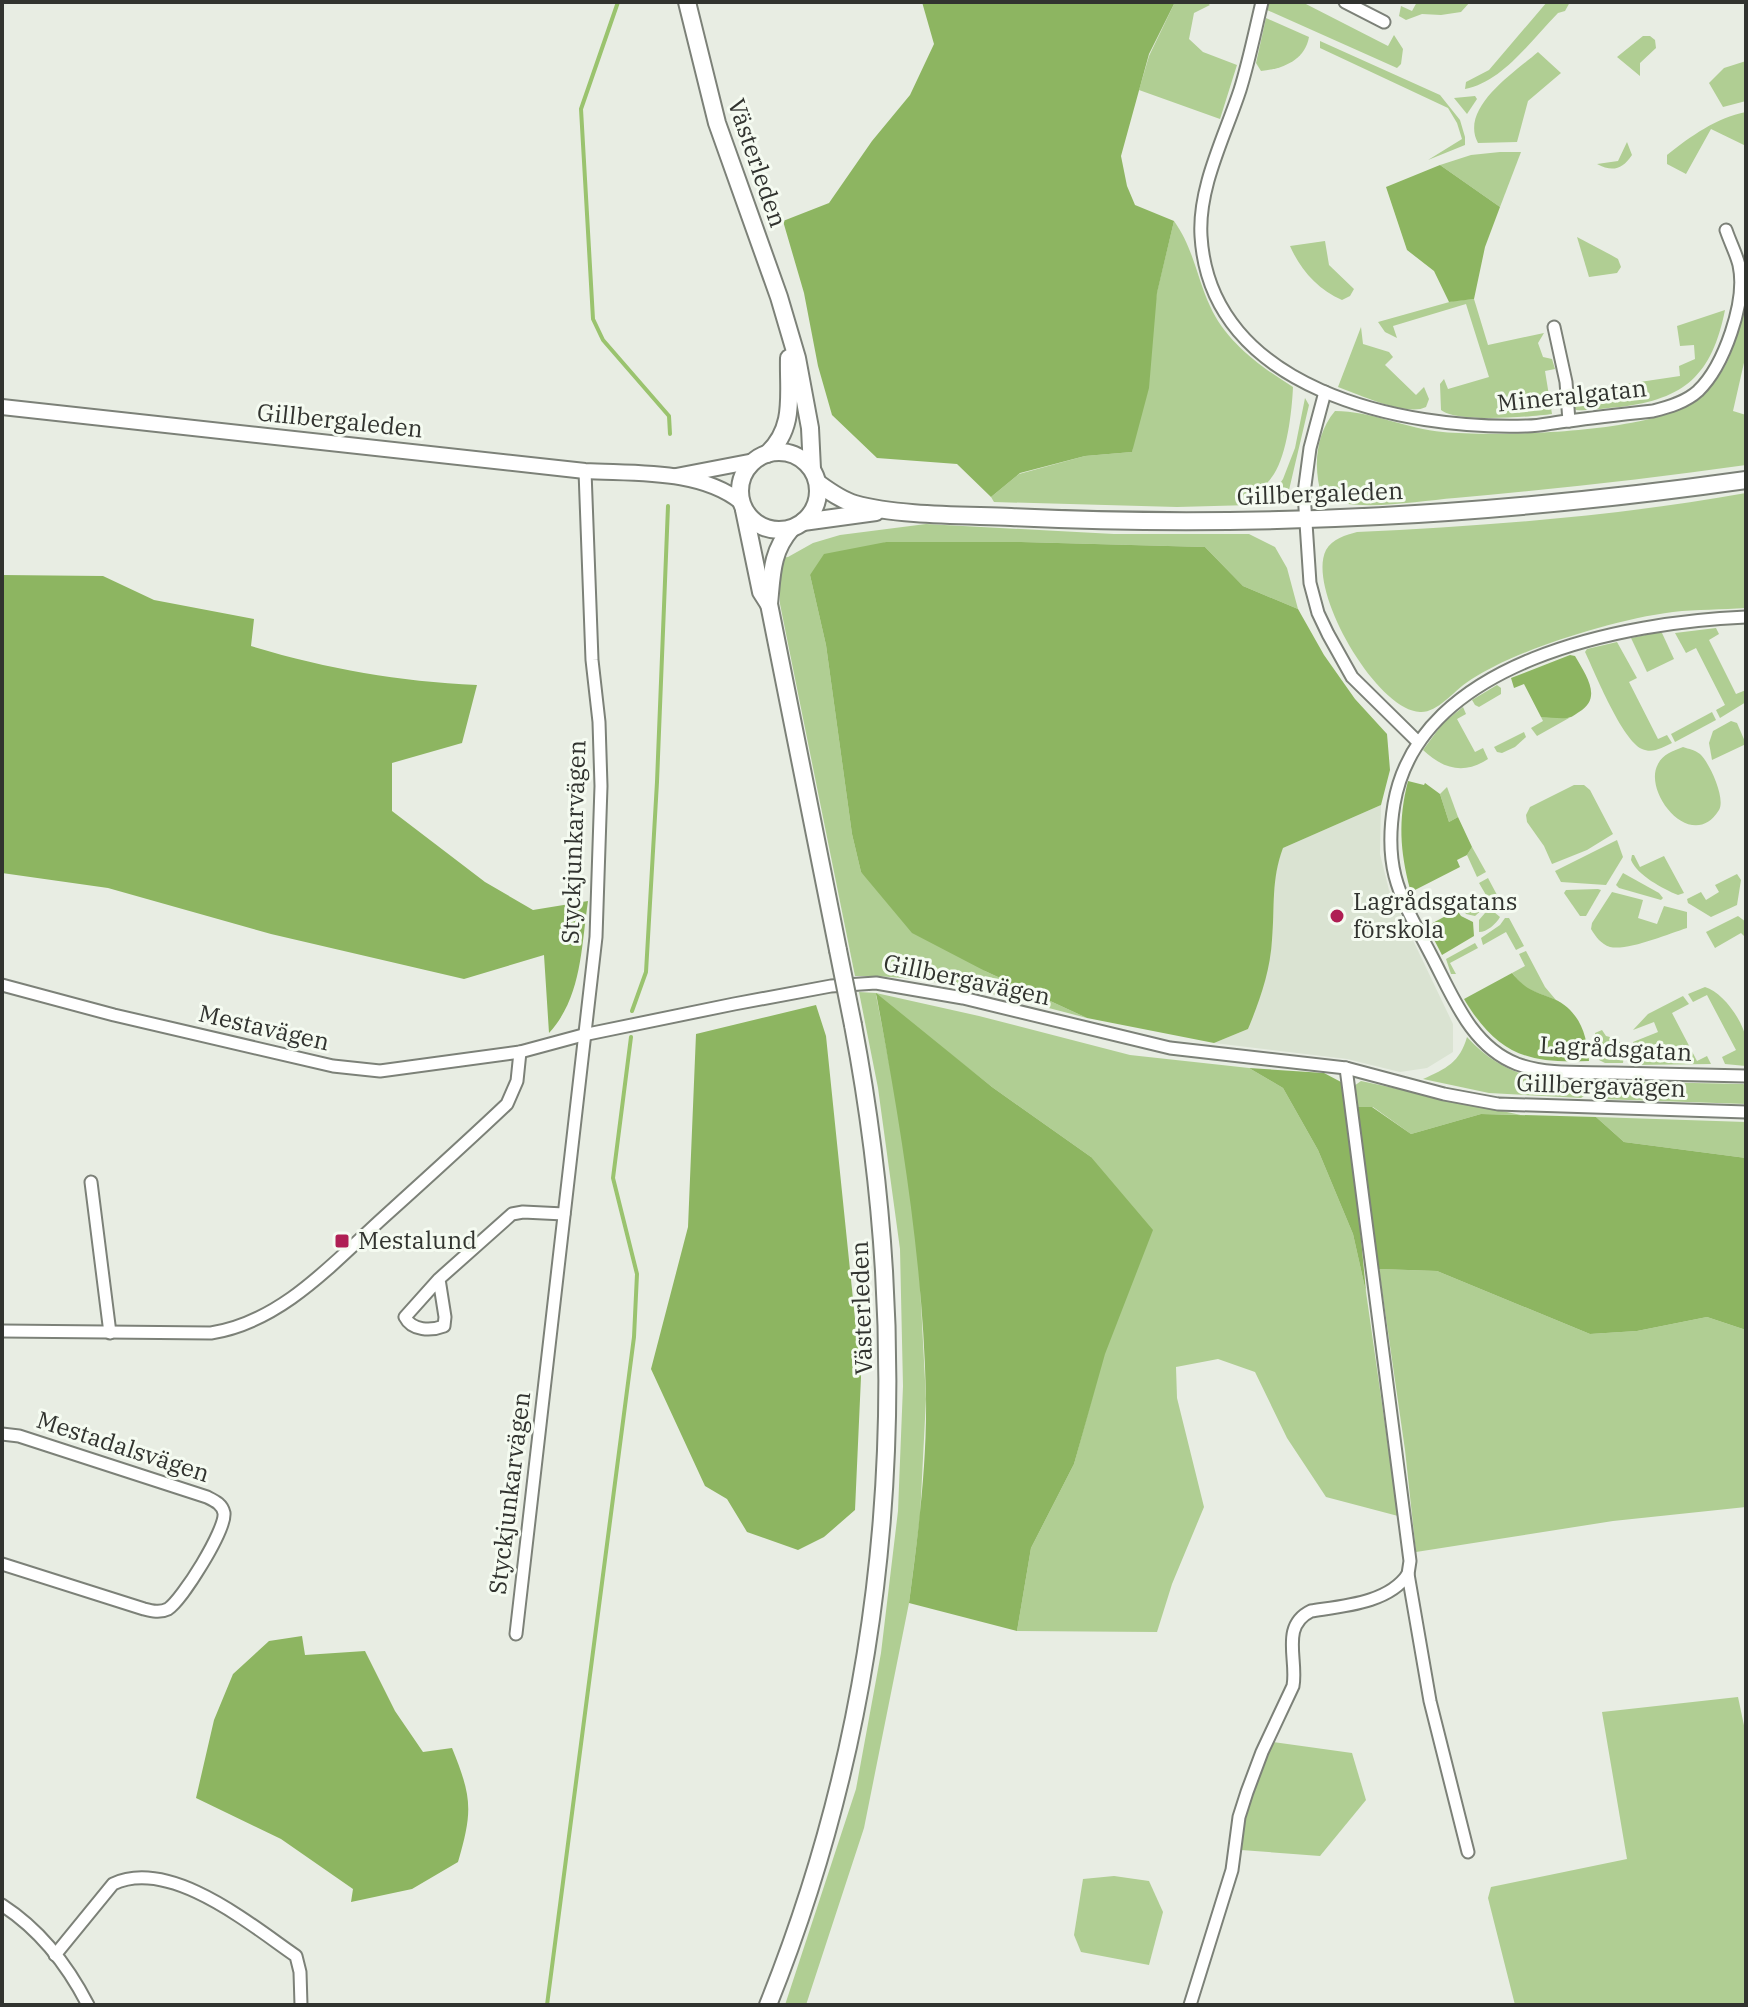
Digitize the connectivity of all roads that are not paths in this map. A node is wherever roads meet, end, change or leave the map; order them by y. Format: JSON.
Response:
{"nodes":[{"id":1,"x":687,"y":2,"type":"edge"},
{"id":2,"x":1262,"y":2,"type":"edge"},
{"id":3,"x":1345,"y":2,"type":"edge"},
{"id":4,"x":1384,"y":22,"type":"dead end"},
{"id":5,"x":1726,"y":230,"type":"dead end"},
{"id":6,"x":1744,"y":287,"type":"edge"},
{"id":7,"x":1554,"y":327,"type":"dead end"},
{"id":8,"x":789,"y":337,"type":"junction"},
{"id":9,"x":1325,"y":392,"type":"junction"},
{"id":10,"x":2,"y":407,"type":"edge"},
{"id":11,"x":1569,"y":421,"type":"junction"},
{"id":12,"x":760,"y":457,"type":"junction"},
{"id":13,"x":585,"y":471,"type":"junction"},
{"id":14,"x":815,"y":476,"type":"junction"},
{"id":15,"x":674,"y":477,"type":"junction"},
{"id":16,"x":1746,"y":480,"type":"edge"},
{"id":17,"x":743,"y":505,"type":"junction"},
{"id":18,"x":894,"y":510,"type":"junction"},
{"id":19,"x":1306,"y":521,"type":"junction"},
{"id":20,"x":797,"y":526,"type":"junction"},
{"id":21,"x":769,"y":604,"type":"junction"},
{"id":22,"x":1746,"y":617,"type":"edge"},
{"id":23,"x":1417,"y":741,"type":"junction"},
{"id":24,"x":2,"y":985,"type":"edge"},
{"id":25,"x":583,"y":1035,"type":"junction"},
{"id":26,"x":520,"y":1052,"type":"junction"},
{"id":27,"x":1346,"y":1068,"type":"junction"},
{"id":28,"x":1746,"y":1076,"type":"edge"},
{"id":29,"x":1746,"y":1112,"type":"edge"},
{"id":30,"x":91,"y":1182,"type":"dead end"},
{"id":31,"x":564,"y":1214,"type":"junction"},
{"id":32,"x":439,"y":1279,"type":"junction"},
{"id":33,"x":2,"y":1331,"type":"edge"},
{"id":34,"x":110,"y":1333,"type":"junction"},
{"id":35,"x":2,"y":1434,"type":"edge"},
{"id":36,"x":2,"y":1564,"type":"edge"},
{"id":37,"x":1408,"y":1574,"type":"junction"},
{"id":38,"x":516,"y":1634,"type":"dead end"},
{"id":39,"x":1468,"y":1852,"type":"dead end"},
{"id":40,"x":2,"y":1905,"type":"edge"},
{"id":41,"x":55,"y":1955,"type":"junction"},
{"id":42,"x":88,"y":2005,"type":"edge"},
{"id":43,"x":301,"y":2005,"type":"edge"},
{"id":44,"x":768,"y":2005,"type":"edge"},
{"id":45,"x":1190,"y":2005,"type":"edge"}],
"edges":[{"from":1,"to":8,"type":"main road","name":"Västerleden"},
{"from":2,"to":9,"type":"street","name":"Mineralgatan"},
{"from":3,"to":4,"type":"street"},
{"from":5,"to":6,"type":"street","name":"Mineralgatan"},
{"from":6,"to":11,"type":"street","name":"Mineralgatan"},
{"from":7,"to":11,"type":"street"},
{"from":8,"to":12,"type":"main road","name":"Västerleden"},
{"from":8,"to":14,"type":"main road","name":"Västerleden"},
{"from":9,"to":11,"type":"street","name":"Mineralgatan"},
{"from":9,"to":19,"type":"street"},
{"from":10,"to":13,"type":"street","name":"Gillbergaleden"},
{"from":12,"to":14,"type":"main road"},
{"from":12,"to":15,"type":"street","name":"Gillbergaleden"},
{"from":12,"to":17,"type":"main road"},
{"from":13,"to":15,"type":"street","name":"Gillbergaleden"},
{"from":13,"to":25,"type":"street","name":"Styckjunkarvägen"},
{"from":14,"to":18,"type":"main road","name":"Gillbergaleden"},
{"from":14,"to":20,"type":"main road"},
{"from":15,"to":17,"type":"street","name":"Gillbergaleden"},
{"from":16,"to":19,"type":"main road","name":"Gillbergaleden"},
{"from":17,"to":20,"type":"main road"},
{"from":17,"to":21,"type":"main road","name":"Västerleden"},
{"from":18,"to":19,"type":"main road","name":"Gillbergaleden"},
{"from":18,"to":20,"type":"main road","name":"Gillbergaleden"},
{"from":19,"to":23,"type":"street"},
{"from":20,"to":21,"type":"main road","name":"Västerleden"},
{"from":21,"to":44,"type":"main road","name":"Västerleden","bridge":true},
{"from":22,"to":23,"type":"street","name":"Lagrådsgatan"},
{"from":23,"to":28,"type":"street","name":"Lagrådsgatan"},
{"from":24,"to":26,"type":"street","name":"Mestavägen"},
{"from":25,"to":26,"type":"street","name":"Gillbergavägen"},
{"from":25,"to":27,"type":"street","name":"Gillbergavägen"},
{"from":25,"to":31,"type":"street","name":"Styckjunkarvägen"},
{"from":26,"to":34,"type":"street"},
{"from":27,"to":29,"type":"street","name":"Gillbergavägen"},
{"from":27,"to":37,"type":"street"},
{"from":30,"to":34,"type":"street"},
{"from":31,"to":32,"type":"street"},
{"from":31,"to":38,"type":"street","name":"Styckjunkarvägen"},
{"from":32,"to":32,"type":"street"},
{"from":33,"to":34,"type":"street"},
{"from":35,"to":36,"type":"street","name":"Mestadalsvägen"},
{"from":37,"to":39,"type":"street"},
{"from":37,"to":45,"type":"street"},
{"from":40,"to":41,"type":"street"},
{"from":41,"to":42,"type":"street"},
{"from":41,"to":43,"type":"street"}]}
